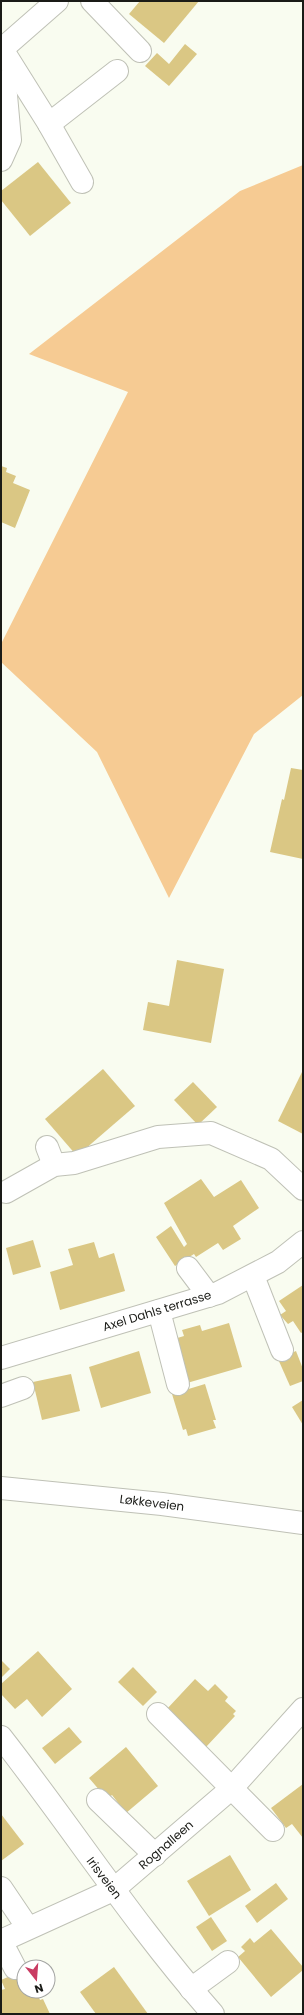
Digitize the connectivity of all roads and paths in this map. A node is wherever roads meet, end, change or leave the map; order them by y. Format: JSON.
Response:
{"nodes":[{"id":1,"x":57,"y":1,"type":"edge"},
{"id":2,"x":92,"y":1,"type":"edge"},
{"id":3,"x":1,"y":50,"type":"edge"},
{"id":4,"x":140,"y":51,"type":"dead end"},
{"id":5,"x":117,"y":70,"type":"dead end"},
{"id":6,"x":1,"y":81,"type":"edge"},
{"id":7,"x":49,"y":124,"type":"junction"},
{"id":8,"x":1,"y":160,"type":"edge"},
{"id":9,"x":82,"y":182,"type":"dead end"},
{"id":10,"x":303,"y":1189,"type":"edge"},
{"id":11,"x":6,"y":1192,"type":"dead end"},
{"id":12,"x":303,"y":1242,"type":"edge"},
{"id":13,"x":188,"y":1268,"type":"dead end"},
{"id":14,"x":253,"y":1276,"type":"junction"},
{"id":15,"x":209,"y":1296,"type":"junction"},
{"id":16,"x":159,"y":1311,"type":"junction"},
{"id":17,"x":282,"y":1350,"type":"dead end"},
{"id":18,"x":1,"y":1358,"type":"edge"},
{"id":19,"x":178,"y":1384,"type":"dead end"},
{"id":20,"x":23,"y":1388,"type":"dead end"},
{"id":21,"x":1,"y":1396,"type":"edge"},
{"id":22,"x":1,"y":1488,"type":"edge"},
{"id":23,"x":303,"y":1523,"type":"edge"},
{"id":24,"x":303,"y":1709,"type":"edge"},
{"id":25,"x":158,"y":1714,"type":"dead end"},
{"id":26,"x":5,"y":1749,"type":"edge"},
{"id":27,"x":232,"y":1788,"type":"junction"},
{"id":28,"x":98,"y":1800,"type":"dead end"},
{"id":29,"x":273,"y":1830,"type":"dead end"},
{"id":30,"x":155,"y":1855,"type":"junction"},
{"id":31,"x":1,"y":1888,"type":"edge"},
{"id":32,"x":113,"y":1890,"type":"junction"},
{"id":33,"x":28,"y":1928,"type":"junction"},
{"id":34,"x":1,"y":1941,"type":"edge"},
{"id":35,"x":228,"y":1962,"type":"dead end"},
{"id":36,"x":15,"y":1968,"type":"dead end"},
{"id":37,"x":191,"y":1989,"type":"junction"},
{"id":38,"x":208,"y":2013,"type":"edge"}],
"edges":[{"from":1,"to":3,"type":"street"},
{"from":2,"to":4,"type":"street"},
{"from":3,"to":7,"type":"street"},
{"from":5,"to":7,"type":"street"},
{"from":6,"to":8,"type":"street"},
{"from":7,"to":9,"type":"street"},
{"from":10,"to":11,"type":"street"},
{"from":12,"to":14,"type":"street","name":"Axel Dahls terrasse"},
{"from":13,"to":15,"type":"street"},
{"from":14,"to":15,"type":"street","name":"Axel Dahls terrasse"},
{"from":14,"to":17,"type":"street"},
{"from":15,"to":16,"type":"street","name":"Axel Dahls terrasse"},
{"from":16,"to":18,"type":"street","name":"Axel Dahls terrasse"},
{"from":16,"to":19,"type":"street"},
{"from":20,"to":21,"type":"street"},
{"from":22,"to":23,"type":"street","name":"Løkkeveien"},
{"from":24,"to":27,"type":"street","name":"Rognalleen"},
{"from":25,"to":27,"type":"street"},
{"from":26,"to":32,"type":"street","name":"Irisveien"},
{"from":27,"to":29,"type":"street"},
{"from":27,"to":30,"type":"street","name":"Rognalleen"},
{"from":28,"to":30,"type":"street"},
{"from":30,"to":32,"type":"street","name":"Rognalleen"},
{"from":31,"to":33,"type":"street"},
{"from":32,"to":33,"type":"street","name":"Rognalleen"},
{"from":32,"to":37,"type":"street","name":"Irisveien"},
{"from":33,"to":34,"type":"street","name":"Rognalleen"},
{"from":34,"to":36,"type":"street"},
{"from":35,"to":37,"type":"street"},
{"from":37,"to":38,"type":"street","name":"Irisveien"}]}
